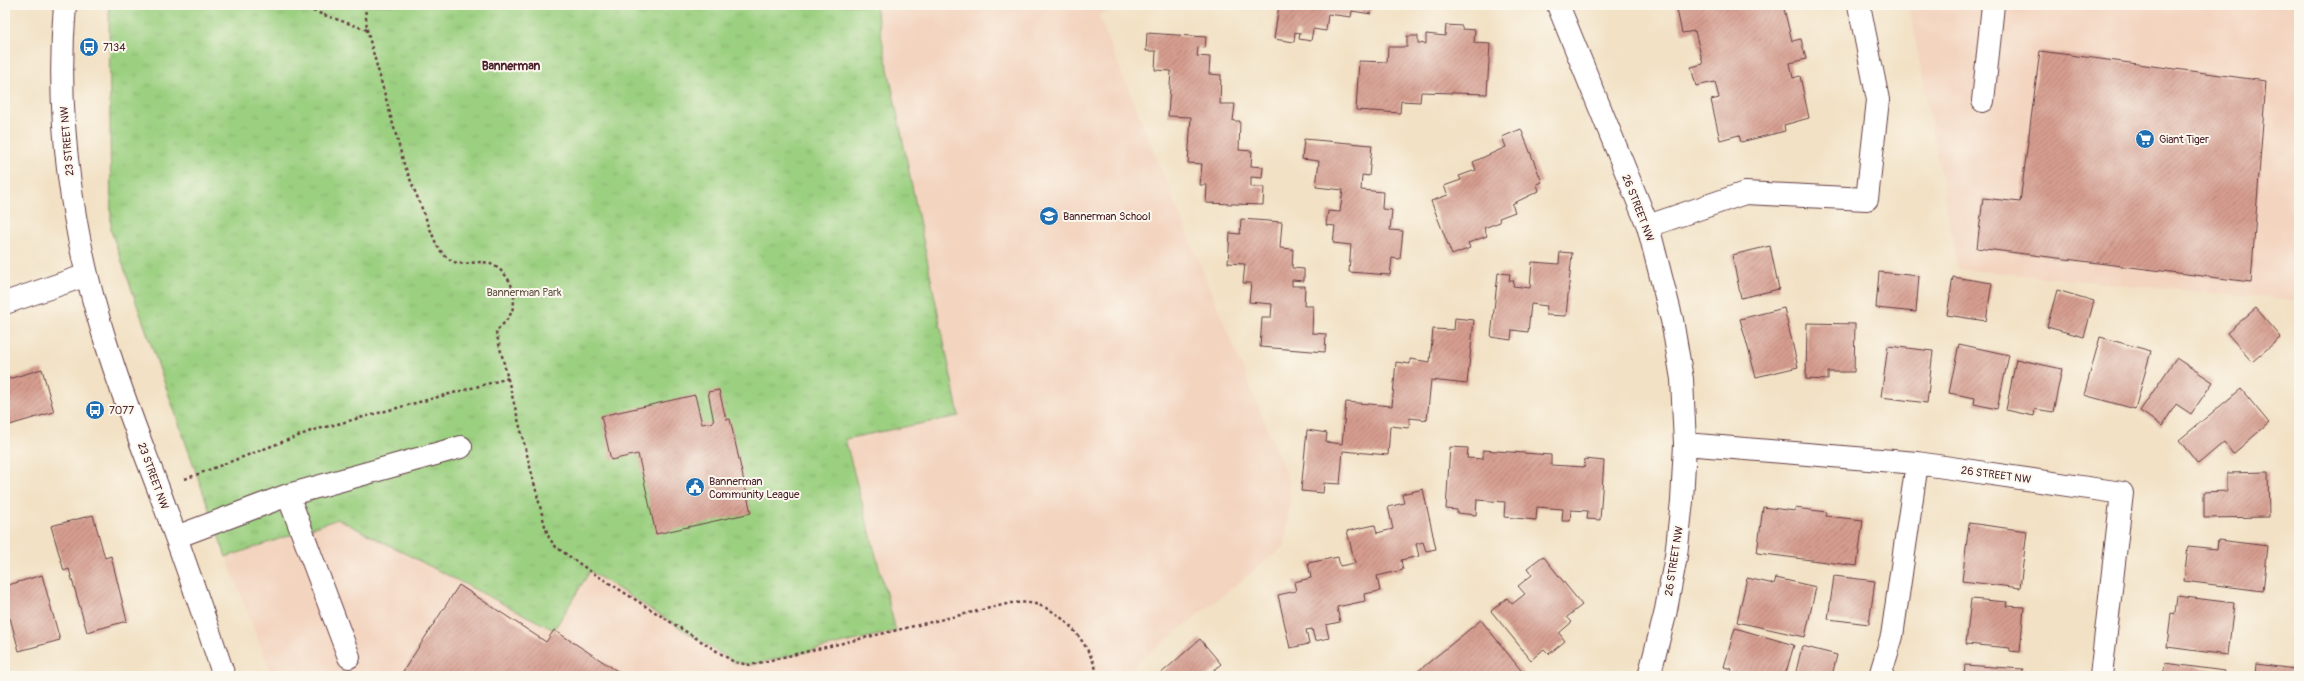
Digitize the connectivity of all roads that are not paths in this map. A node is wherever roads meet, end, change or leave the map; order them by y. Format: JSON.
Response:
{"nodes":[{"id":1,"x":65,"y":5,"type":"edge"},
{"id":2,"x":1558,"y":5,"type":"edge"},
{"id":3,"x":1859,"y":5,"type":"edge"},
{"id":4,"x":1993,"y":5,"type":"edge"},
{"id":5,"x":1982,"y":101,"type":"dead end"},
{"id":6,"x":1648,"y":226,"type":"junction"},
{"id":7,"x":87,"y":275,"type":"junction"},
{"id":8,"x":5,"y":303,"type":"edge"},
{"id":9,"x":1685,"y":444,"type":"junction"},
{"id":10,"x":461,"y":447,"type":"dead end"},
{"id":11,"x":1917,"y":463,"type":"junction"},
{"id":12,"x":288,"y":495,"type":"junction"},
{"id":13,"x":176,"y":537,"type":"junction"},
{"id":14,"x":349,"y":657,"type":"dead end"},
{"id":15,"x":221,"y":675,"type":"edge"},
{"id":16,"x":1649,"y":676,"type":"edge"},
{"id":17,"x":1880,"y":676,"type":"edge"},
{"id":18,"x":2101,"y":676,"type":"edge"}],
"edges":[{"from":1,"to":7,"type":"street","name":"23 STREET NW"},
{"from":2,"to":6,"type":"street","name":"26 STREET NW"},
{"from":3,"to":6,"type":"street"},
{"from":4,"to":5,"type":"street"},
{"from":6,"to":9,"type":"street","name":"26 STREET NW"},
{"from":7,"to":8,"type":"street"},
{"from":7,"to":13,"type":"street","name":"23 STREET NW"},
{"from":9,"to":11,"type":"street","name":"26 STREET NW"},
{"from":9,"to":16,"type":"street","name":"26 STREET NW"},
{"from":10,"to":12,"type":"street"},
{"from":11,"to":17,"type":"street"},
{"from":11,"to":18,"type":"street","name":"26 STREET NW"},
{"from":12,"to":13,"type":"street"},
{"from":12,"to":14,"type":"street"},
{"from":13,"to":15,"type":"street","name":"23 STREET NW"}]}
